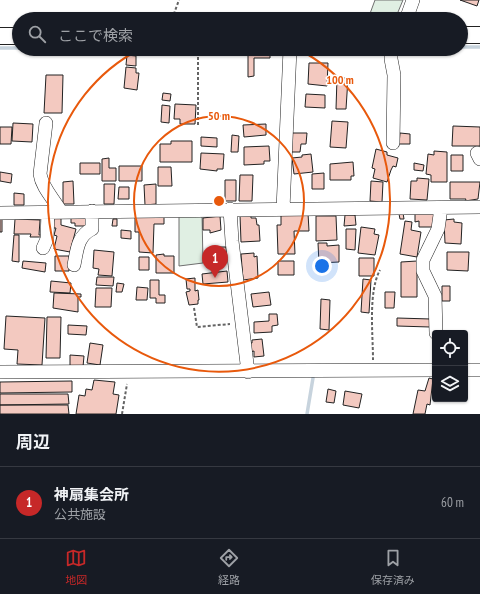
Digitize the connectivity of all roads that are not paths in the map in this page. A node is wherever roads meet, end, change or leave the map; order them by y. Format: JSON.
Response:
{"nodes":[{"id":1,"x":413,"y":0,"type":"edge"},
{"id":2,"x":409,"y":12,"type":"edge"},
{"id":3,"x":468,"y":35,"type":"edge"},
{"id":4,"x":480,"y":35,"type":"edge"},
{"id":5,"x":0,"y":36,"type":"edge"},
{"id":6,"x":12,"y":36,"type":"edge"},
{"id":7,"x":290,"y":56,"type":"edge"},
{"id":8,"x":391,"y":56,"type":"edge"},
{"id":9,"x":46,"y":123,"type":"dead end"},
{"id":10,"x":393,"y":142,"type":"dead end"},
{"id":11,"x":480,"y":207,"type":"edge"},
{"id":12,"x":441,"y":208,"type":"junction"},
{"id":13,"x":230,"y":209,"type":"junction"},
{"id":14,"x":283,"y":209,"type":"junction"},
{"id":15,"x":92,"y":211,"type":"junction"},
{"id":16,"x":48,"y":212,"type":"junction"},
{"id":17,"x":61,"y":212,"type":"junction"},
{"id":18,"x":0,"y":213,"type":"edge"},
{"id":19,"x":43,"y":248,"type":"dead end"},
{"id":20,"x":74,"y":265,"type":"dead end"},
{"id":21,"x":436,"y":330,"type":"edge"},
{"id":22,"x":432,"y":370,"type":"edge"},
{"id":23,"x":468,"y":370,"type":"edge"},
{"id":24,"x":480,"y":370,"type":"edge"},
{"id":25,"x":0,"y":372,"type":"edge"},
{"id":26,"x":248,"y":372,"type":"junction"}],
"edges":[{"from":1,"to":2,"type":"street"},
{"from":3,"to":4,"type":"main road"},
{"from":5,"to":6,"type":"main road"},
{"from":7,"to":14,"type":"street"},
{"from":8,"to":10,"type":"street"},
{"from":9,"to":17,"type":"street"},
{"from":11,"to":12,"type":"street"},
{"from":12,"to":14,"type":"street"},
{"from":12,"to":21,"type":"street"},
{"from":13,"to":14,"type":"street"},
{"from":13,"to":15,"type":"street"},
{"from":13,"to":26,"type":"street"},
{"from":15,"to":17,"type":"street"},
{"from":15,"to":20,"type":"street"},
{"from":16,"to":17,"type":"street"},
{"from":16,"to":18,"type":"street"},
{"from":16,"to":19,"type":"street"},
{"from":22,"to":26,"type":"street"},
{"from":23,"to":24,"type":"street"},
{"from":25,"to":26,"type":"street"}]}
